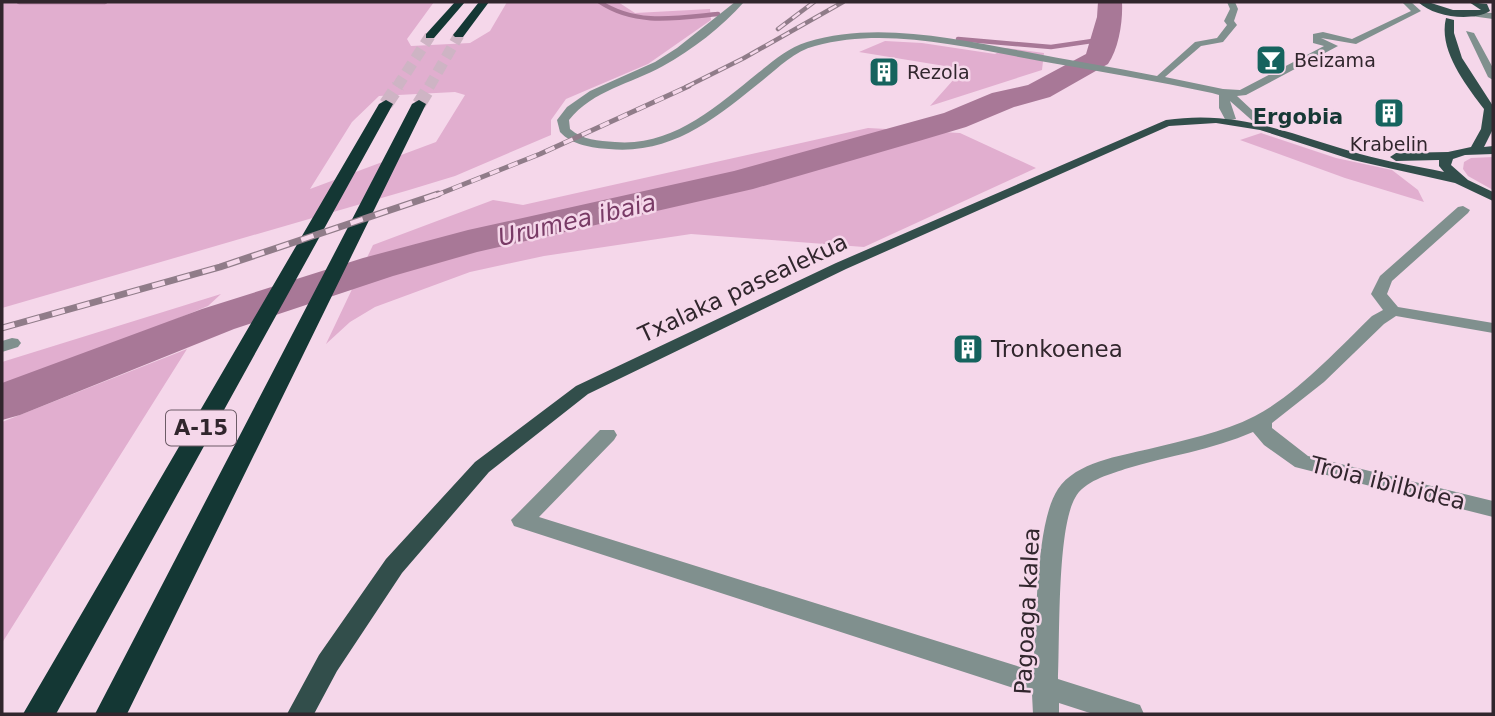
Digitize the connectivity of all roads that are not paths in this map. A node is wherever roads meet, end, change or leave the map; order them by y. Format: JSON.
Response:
{"nodes":[{"id":1,"x":460,"y":2,"type":"edge"},
{"id":2,"x":740,"y":2,"type":"edge"},
{"id":3,"x":1231,"y":2,"type":"edge"},
{"id":4,"x":1406,"y":2,"type":"edge"},
{"id":5,"x":1422,"y":2,"type":"edge"},
{"id":6,"x":1473,"y":2,"type":"edge"},
{"id":7,"x":483,"y":3,"type":"edge"},
{"id":8,"x":1434,"y":8,"type":"junction"},
{"id":9,"x":1491,"y":12,"type":"edge"},
{"id":10,"x":1470,"y":13,"type":"junction"},
{"id":11,"x":1449,"y":20,"type":"junction"},
{"id":12,"x":1469,"y":33,"type":"dead end"},
{"id":13,"x":458,"y":35,"type":"tunnel mouth"},
{"id":14,"x":430,"y":36,"type":"tunnel mouth"},
{"id":15,"x":1162,"y":75,"type":"dead end"},
{"id":16,"x":1493,"y":77,"type":"edge"},
{"id":17,"x":1224,"y":92,"type":"junction"},
{"id":18,"x":386,"y":104,"type":"tunnel mouth"},
{"id":19,"x":418,"y":104,"type":"tunnel mouth"},
{"id":20,"x":1492,"y":111,"type":"edge"},
{"id":21,"x":1230,"y":119,"type":"junction"},
{"id":22,"x":1264,"y":127,"type":"junction"},
{"id":23,"x":1331,"y":149,"type":"junction"},
{"id":24,"x":1476,"y":150,"type":"junction"},
{"id":25,"x":1493,"y":150,"type":"edge"},
{"id":26,"x":1449,"y":156,"type":"junction"},
{"id":27,"x":1457,"y":179,"type":"junction"},
{"id":28,"x":1479,"y":191,"type":"joint"},
{"id":29,"x":1493,"y":199,"type":"edge"},
{"id":30,"x":1463,"y":210,"type":"dead end"},
{"id":31,"x":1393,"y":311,"type":"junction"},
{"id":32,"x":1493,"y":328,"type":"edge"},
{"id":33,"x":1263,"y":420,"type":"junction"},
{"id":34,"x":607,"y":435,"type":"dead end"},
{"id":35,"x":1493,"y":509,"type":"edge"},
{"id":36,"x":1045,"y":687,"type":"junction"},
{"id":37,"x":39,"y":714,"type":"edge"},
{"id":38,"x":111,"y":714,"type":"edge"},
{"id":39,"x":300,"y":714,"type":"edge"},
{"id":40,"x":1046,"y":714,"type":"edge"},
{"id":41,"x":1131,"y":714,"type":"edge"}],
"edges":[{"from":1,"to":14,"type":"highway"},
{"from":2,"to":17,"type":"street"},
{"from":3,"to":15,"type":"street"},
{"from":4,"to":17,"type":"street"},
{"from":5,"to":8,"type":"main road"},
{"from":6,"to":9,"type":"main road"},
{"from":7,"to":13,"type":"highway"},
{"from":8,"to":10,"type":"main road"},
{"from":8,"to":11,"type":"main road"},
{"from":9,"to":10,"type":"street"},
{"from":10,"to":11,"type":"main road"},
{"from":11,"to":20,"type":"main road"},
{"from":12,"to":16,"type":"street"},
{"from":17,"to":21,"type":"street"},
{"from":17,"to":22,"type":"street"},
{"from":18,"to":37,"type":"highway","number":"A-15"},
{"from":19,"to":38,"type":"highway","number":"A-15"},
{"from":20,"to":24,"type":"main road"},
{"from":21,"to":22,"type":"main road","name":"Txalaka pasealekua"},
{"from":21,"to":39,"type":"main road","name":"Txalaka pasealekua"},
{"from":22,"to":23,"type":"main road","name":"Txalaka pasealekua"},
{"from":23,"to":26,"type":"main road","name":"Txalaka pasealekua"},
{"from":23,"to":27,"type":"main road","name":"Txalaka pasealekua"},
{"from":24,"to":25,"type":"main road","name":"Txalaka pasealekua"},
{"from":24,"to":26,"type":"main road","name":"Txalaka pasealekua"},
{"from":26,"to":27,"type":"main road"},
{"from":27,"to":28,"type":"main road","name":"Txalaka pasealekua"},
{"from":28,"to":29,"type":"street"},
{"from":30,"to":31,"type":"street"},
{"from":31,"to":32,"type":"street"},
{"from":31,"to":33,"type":"street","name":"Pagoaga kalea"},
{"from":33,"to":35,"type":"street","name":"Troia ibilbidea"},
{"from":33,"to":36,"type":"street","name":"Pagoaga kalea"},
{"from":34,"to":36,"type":"street"},
{"from":36,"to":40,"type":"street","name":"Pagoaga kalea"},
{"from":36,"to":41,"type":"street"}]}
